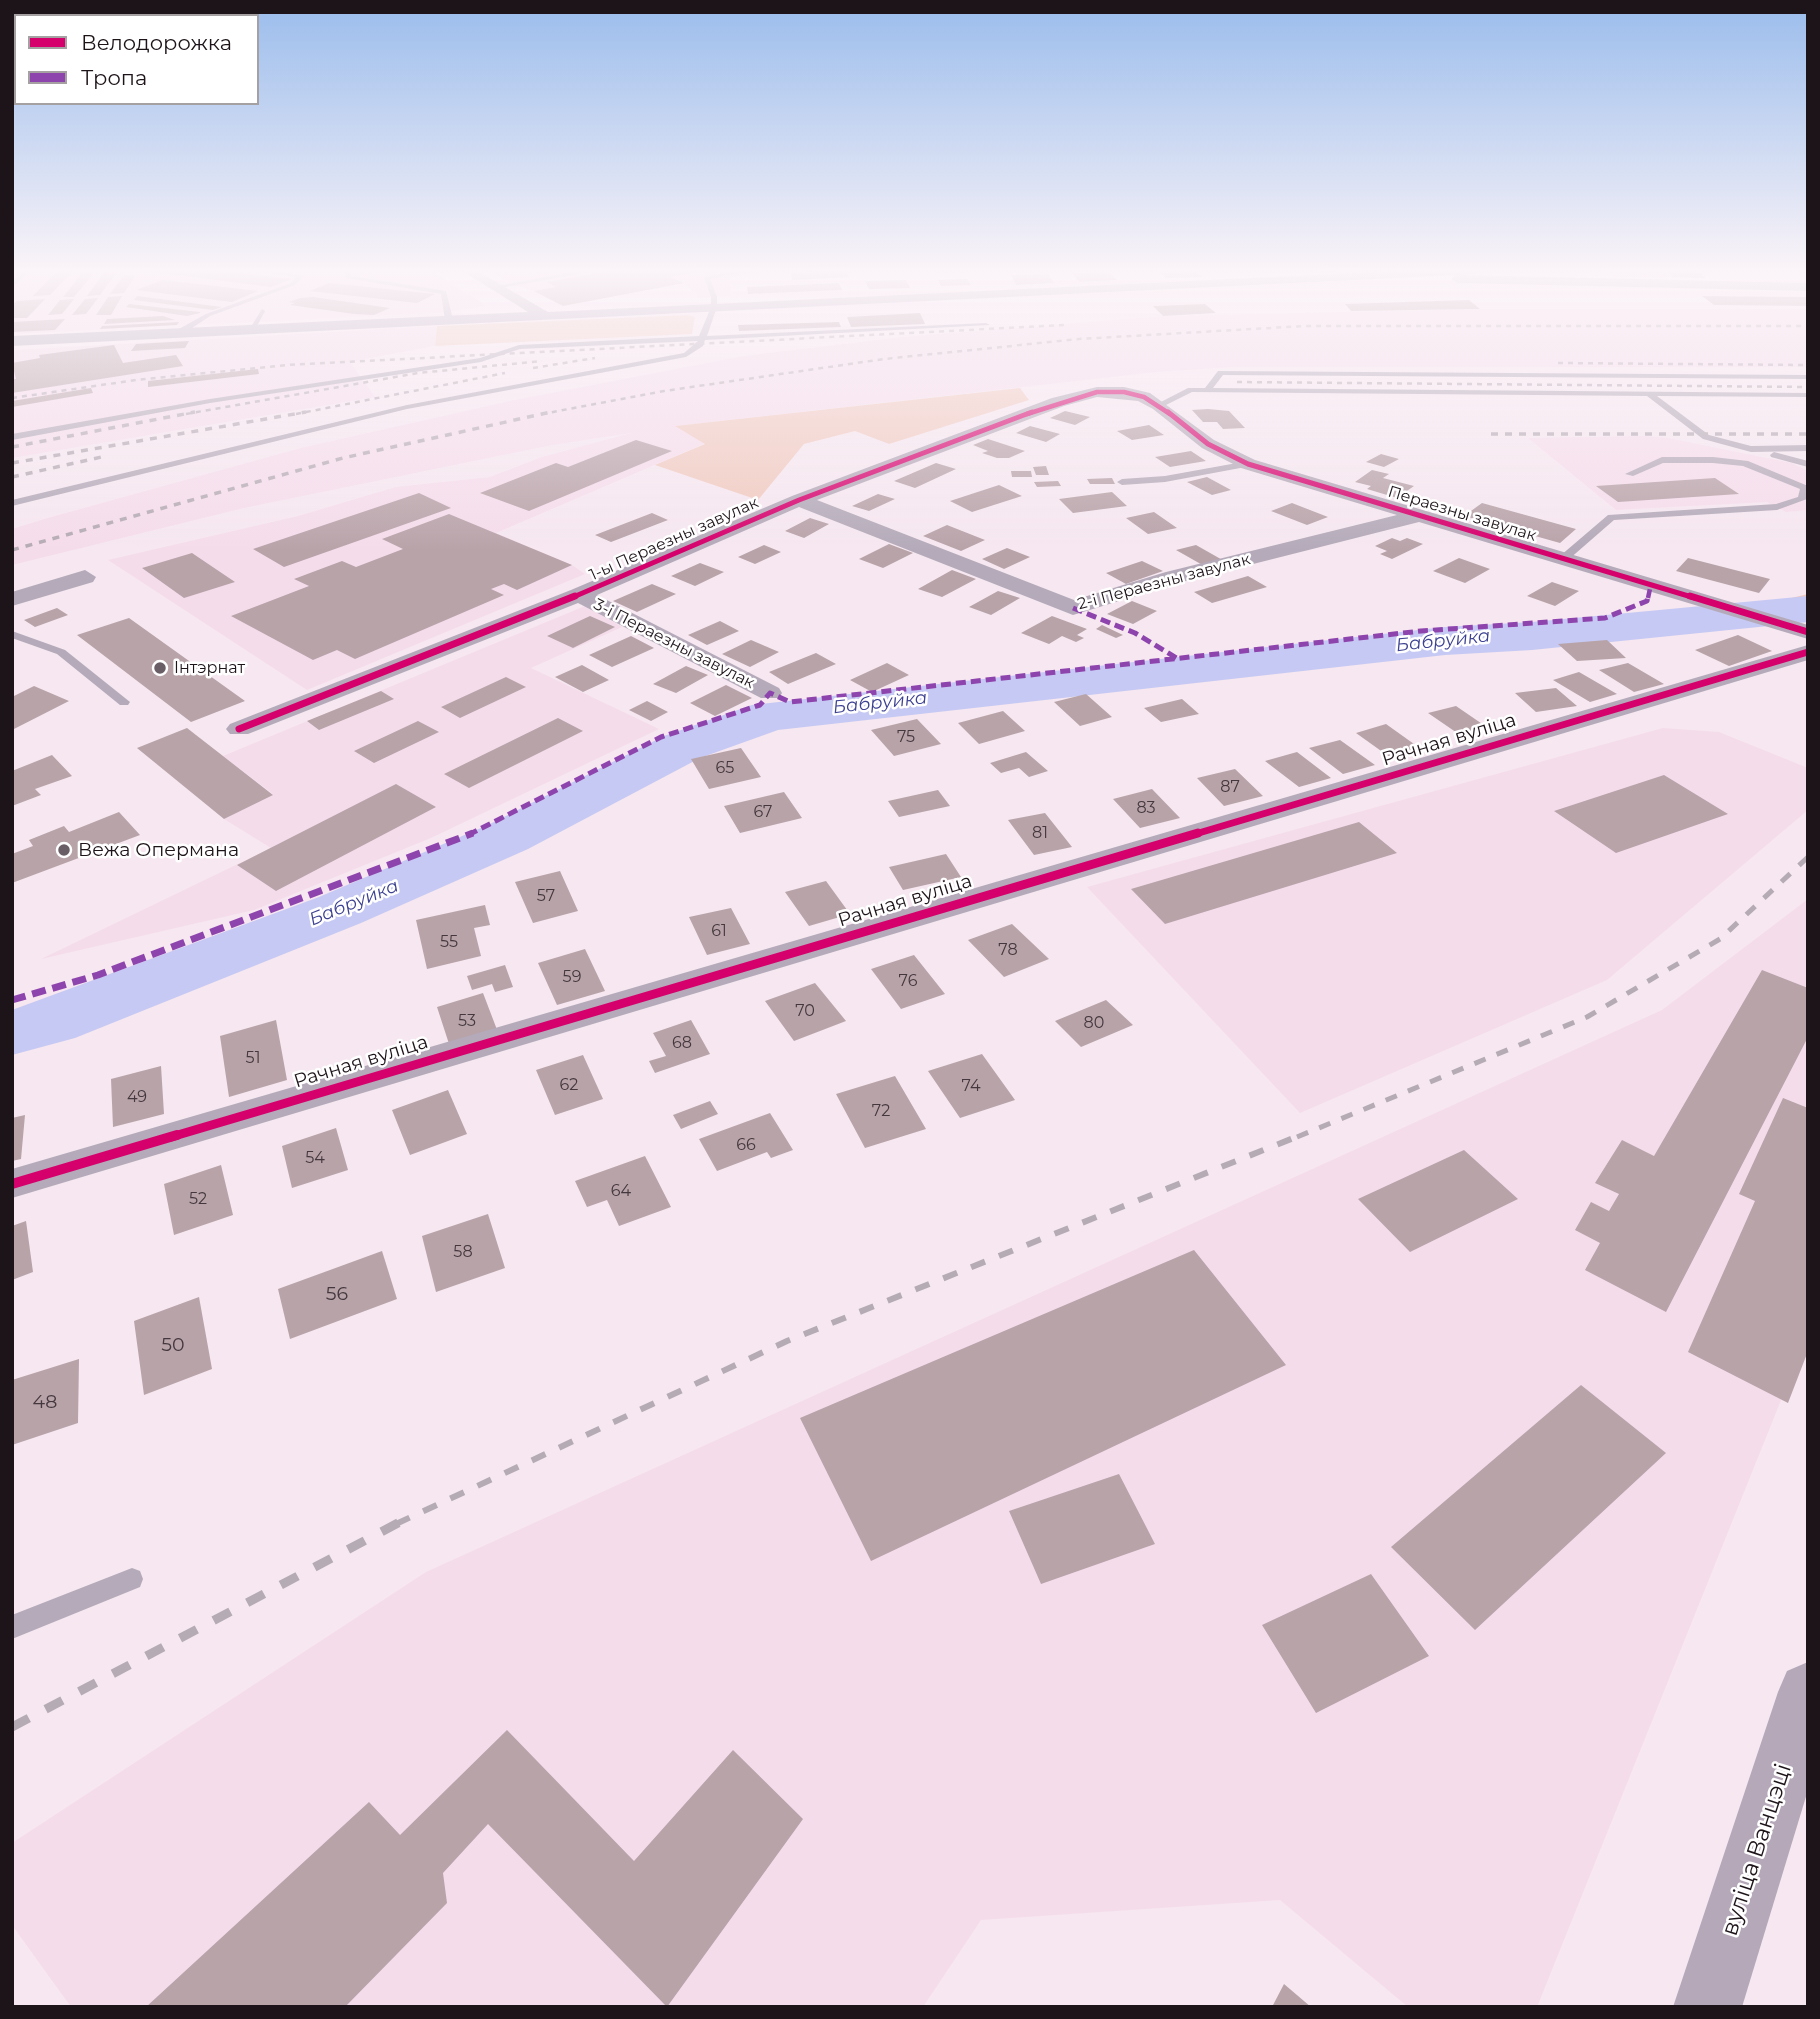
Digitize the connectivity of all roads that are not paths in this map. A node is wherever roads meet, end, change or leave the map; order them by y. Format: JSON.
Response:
{"nodes":[{"id":1,"x":459,"y":363,"type":"edge"},
{"id":2,"x":649,"y":363,"type":"edge"},
{"id":3,"x":1808,"y":377,"type":"edge"},
{"id":4,"x":1207,"y":390,"type":"junction"},
{"id":5,"x":1124,"y":392,"type":"joint"},
{"id":6,"x":1648,"y":394,"type":"junction"},
{"id":7,"x":1808,"y":395,"type":"edge"},
{"id":8,"x":1159,"y":405,"type":"junction"},
{"id":9,"x":12,"y":437,"type":"edge"},
{"id":10,"x":1808,"y":448,"type":"edge"},
{"id":11,"x":1751,"y":449,"type":"junction"},
{"id":12,"x":1248,"y":464,"type":"junction"},
{"id":13,"x":1808,"y":464,"type":"edge"},
{"id":14,"x":1630,"y":474,"type":"dead end"},
{"id":15,"x":1122,"y":482,"type":"dead end"},
{"id":16,"x":799,"y":500,"type":"junction"},
{"id":17,"x":12,"y":503,"type":"edge"},
{"id":18,"x":1419,"y":516,"type":"junction"},
{"id":19,"x":1564,"y":558,"type":"junction"},
{"id":20,"x":86,"y":577,"type":"dead end"},
{"id":21,"x":579,"y":596,"type":"junction"},
{"id":22,"x":12,"y":599,"type":"edge"},
{"id":23,"x":12,"y":634,"type":"edge"},
{"id":24,"x":1807,"y":638,"type":"edge"},
{"id":25,"x":770,"y":694,"type":"dead end"},
{"id":26,"x":124,"y":702,"type":"dead end"},
{"id":27,"x":239,"y":729,"type":"dead end"},
{"id":28,"x":12,"y":1184,"type":"edge"},
{"id":29,"x":132,"y":1579,"type":"dead end"},
{"id":30,"x":12,"y":1627,"type":"edge"},
{"id":31,"x":1808,"y":1692,"type":"edge"},
{"id":32,"x":1707,"y":2007,"type":"edge"}],
"edges":[{"from":1,"to":9,"type":"lane"},
{"from":2,"to":17,"type":"lane"},
{"from":3,"to":4,"type":"lane"},
{"from":4,"to":6,"type":"lane"},
{"from":4,"to":8,"type":"lane"},
{"from":5,"to":8,"type":"street","name":"Пераезны завулак"},
{"from":5,"to":16,"type":"street","name":"1-ы Пераезны завулак"},
{"from":6,"to":7,"type":"lane"},
{"from":6,"to":11,"type":"lane"},
{"from":8,"to":12,"type":"street","name":"Пераезны завулак"},
{"from":10,"to":11,"type":"lane"},
{"from":11,"to":13,"type":"lane"},
{"from":12,"to":15,"type":"lane"},
{"from":12,"to":18,"type":"street","name":"Пераезны завулак"},
{"from":14,"to":19,"type":"lane"},
{"from":16,"to":18,"type":"street","name":"2-і Пераезны завулак"},
{"from":16,"to":21,"type":"street","name":"1-ы Пераезны завулак"},
{"from":18,"to":19,"type":"street","name":"Пераезны завулак"},
{"from":19,"to":24,"type":"street","name":"Пераезны завулак"},
{"from":20,"to":22,"type":"street"},
{"from":21,"to":25,"type":"street","name":"3-і Пераезны завулак"},
{"from":21,"to":27,"type":"street","name":"1-ы Пераезны завулак"},
{"from":23,"to":26,"type":"lane"},
{"from":24,"to":28,"type":"street","name":"Рачная вуліца"},
{"from":29,"to":30,"type":"lane"},
{"from":31,"to":32,"type":"main road","name":"вуліца Ванцэці"}]}
